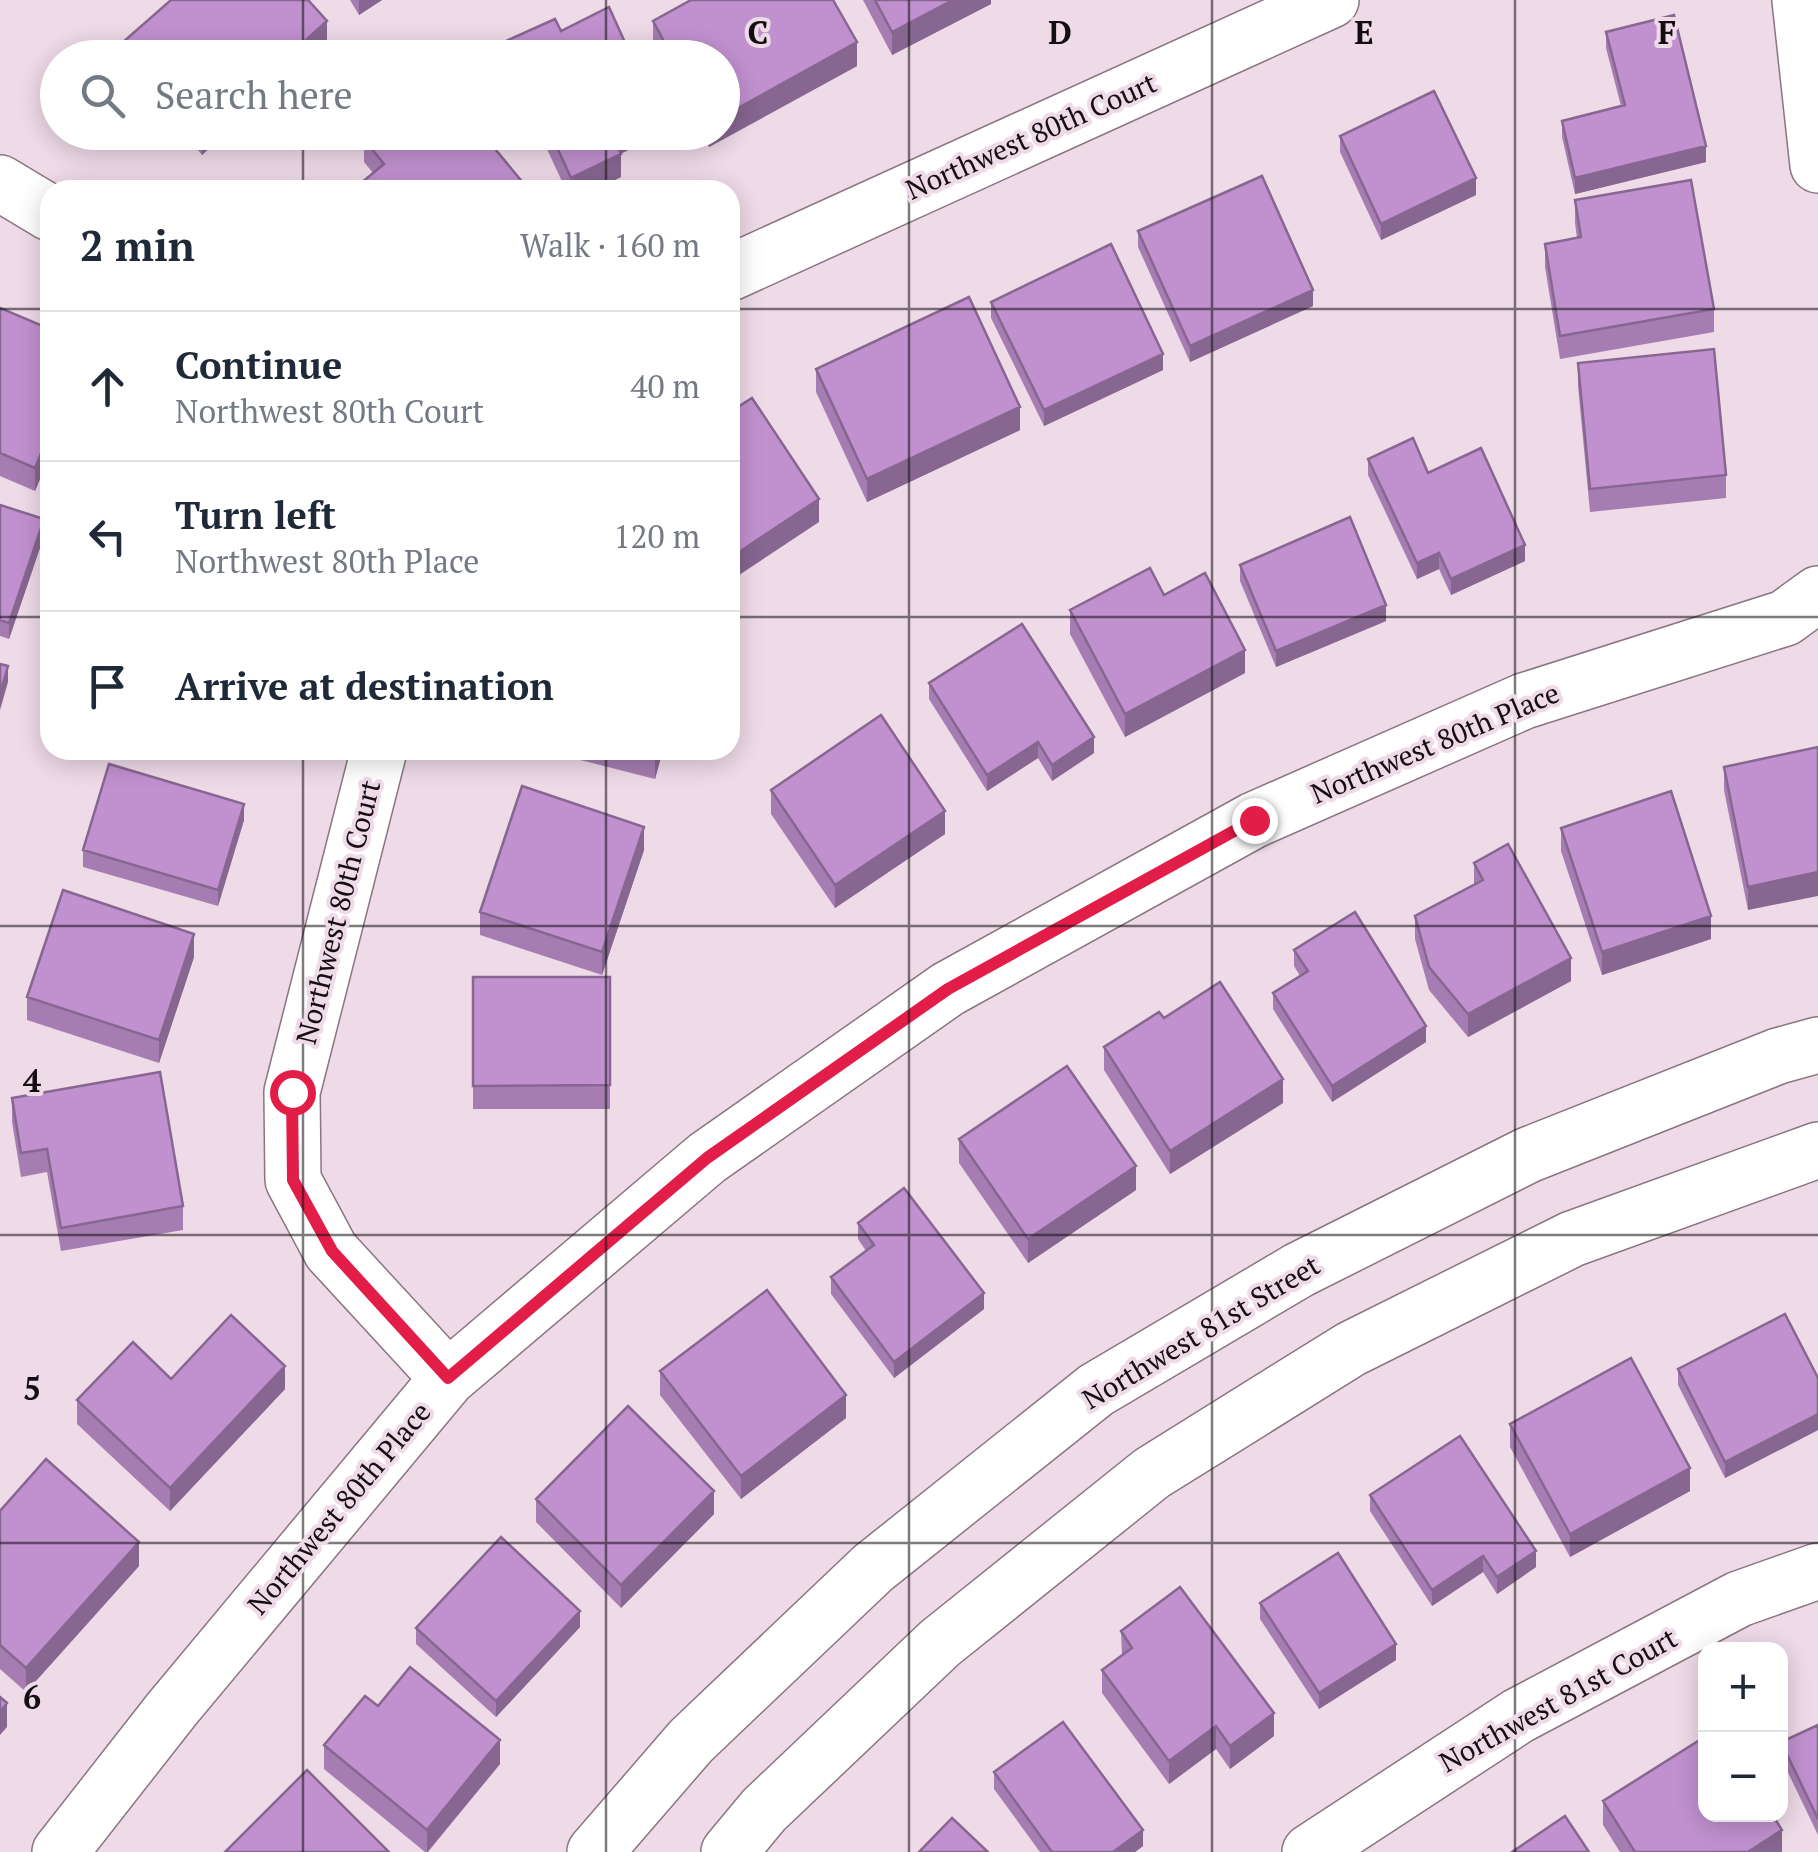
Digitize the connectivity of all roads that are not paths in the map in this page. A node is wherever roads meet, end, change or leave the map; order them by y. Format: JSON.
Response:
{"nodes":[{"id":1,"x":1332,"y":0,"type":"edge"},
{"id":2,"x":1800,"y":0,"type":"edge"},
{"id":3,"x":1818,"y":165,"type":"edge"},
{"id":4,"x":0,"y":183,"type":"edge"},
{"id":5,"x":40,"y":208,"type":"edge"},
{"id":6,"x":740,"y":268,"type":"edge"},
{"id":7,"x":1818,"y":594,"type":"edge"},
{"id":8,"x":376,"y":760,"type":"edge"},
{"id":9,"x":1818,"y":1045,"type":"edge"},
{"id":10,"x":1818,"y":1150,"type":"edge"},
{"id":11,"x":448,"y":1378,"type":"junction"},
{"id":12,"x":1818,"y":1571,"type":"edge"},
{"id":13,"x":60,"y":1852,"type":"edge"},
{"id":14,"x":595,"y":1852,"type":"edge"},
{"id":15,"x":729,"y":1852,"type":"edge"},
{"id":16,"x":1310,"y":1852,"type":"edge"}],
"edges":[{"from":1,"to":6,"type":"street","name":"Northwest 80th Court"},
{"from":2,"to":3,"type":"street"},
{"from":4,"to":5,"type":"street"},
{"from":7,"to":11,"type":"street","name":"Northwest 80th Place"},
{"from":8,"to":11,"type":"street","name":"Northwest 80th Court"},
{"from":9,"to":14,"type":"street","name":"Northwest 81st Street"},
{"from":10,"to":15,"type":"street"},
{"from":11,"to":13,"type":"street","name":"Northwest 80th Place"},
{"from":12,"to":16,"type":"street","name":"Northwest 81st Court"}]}
